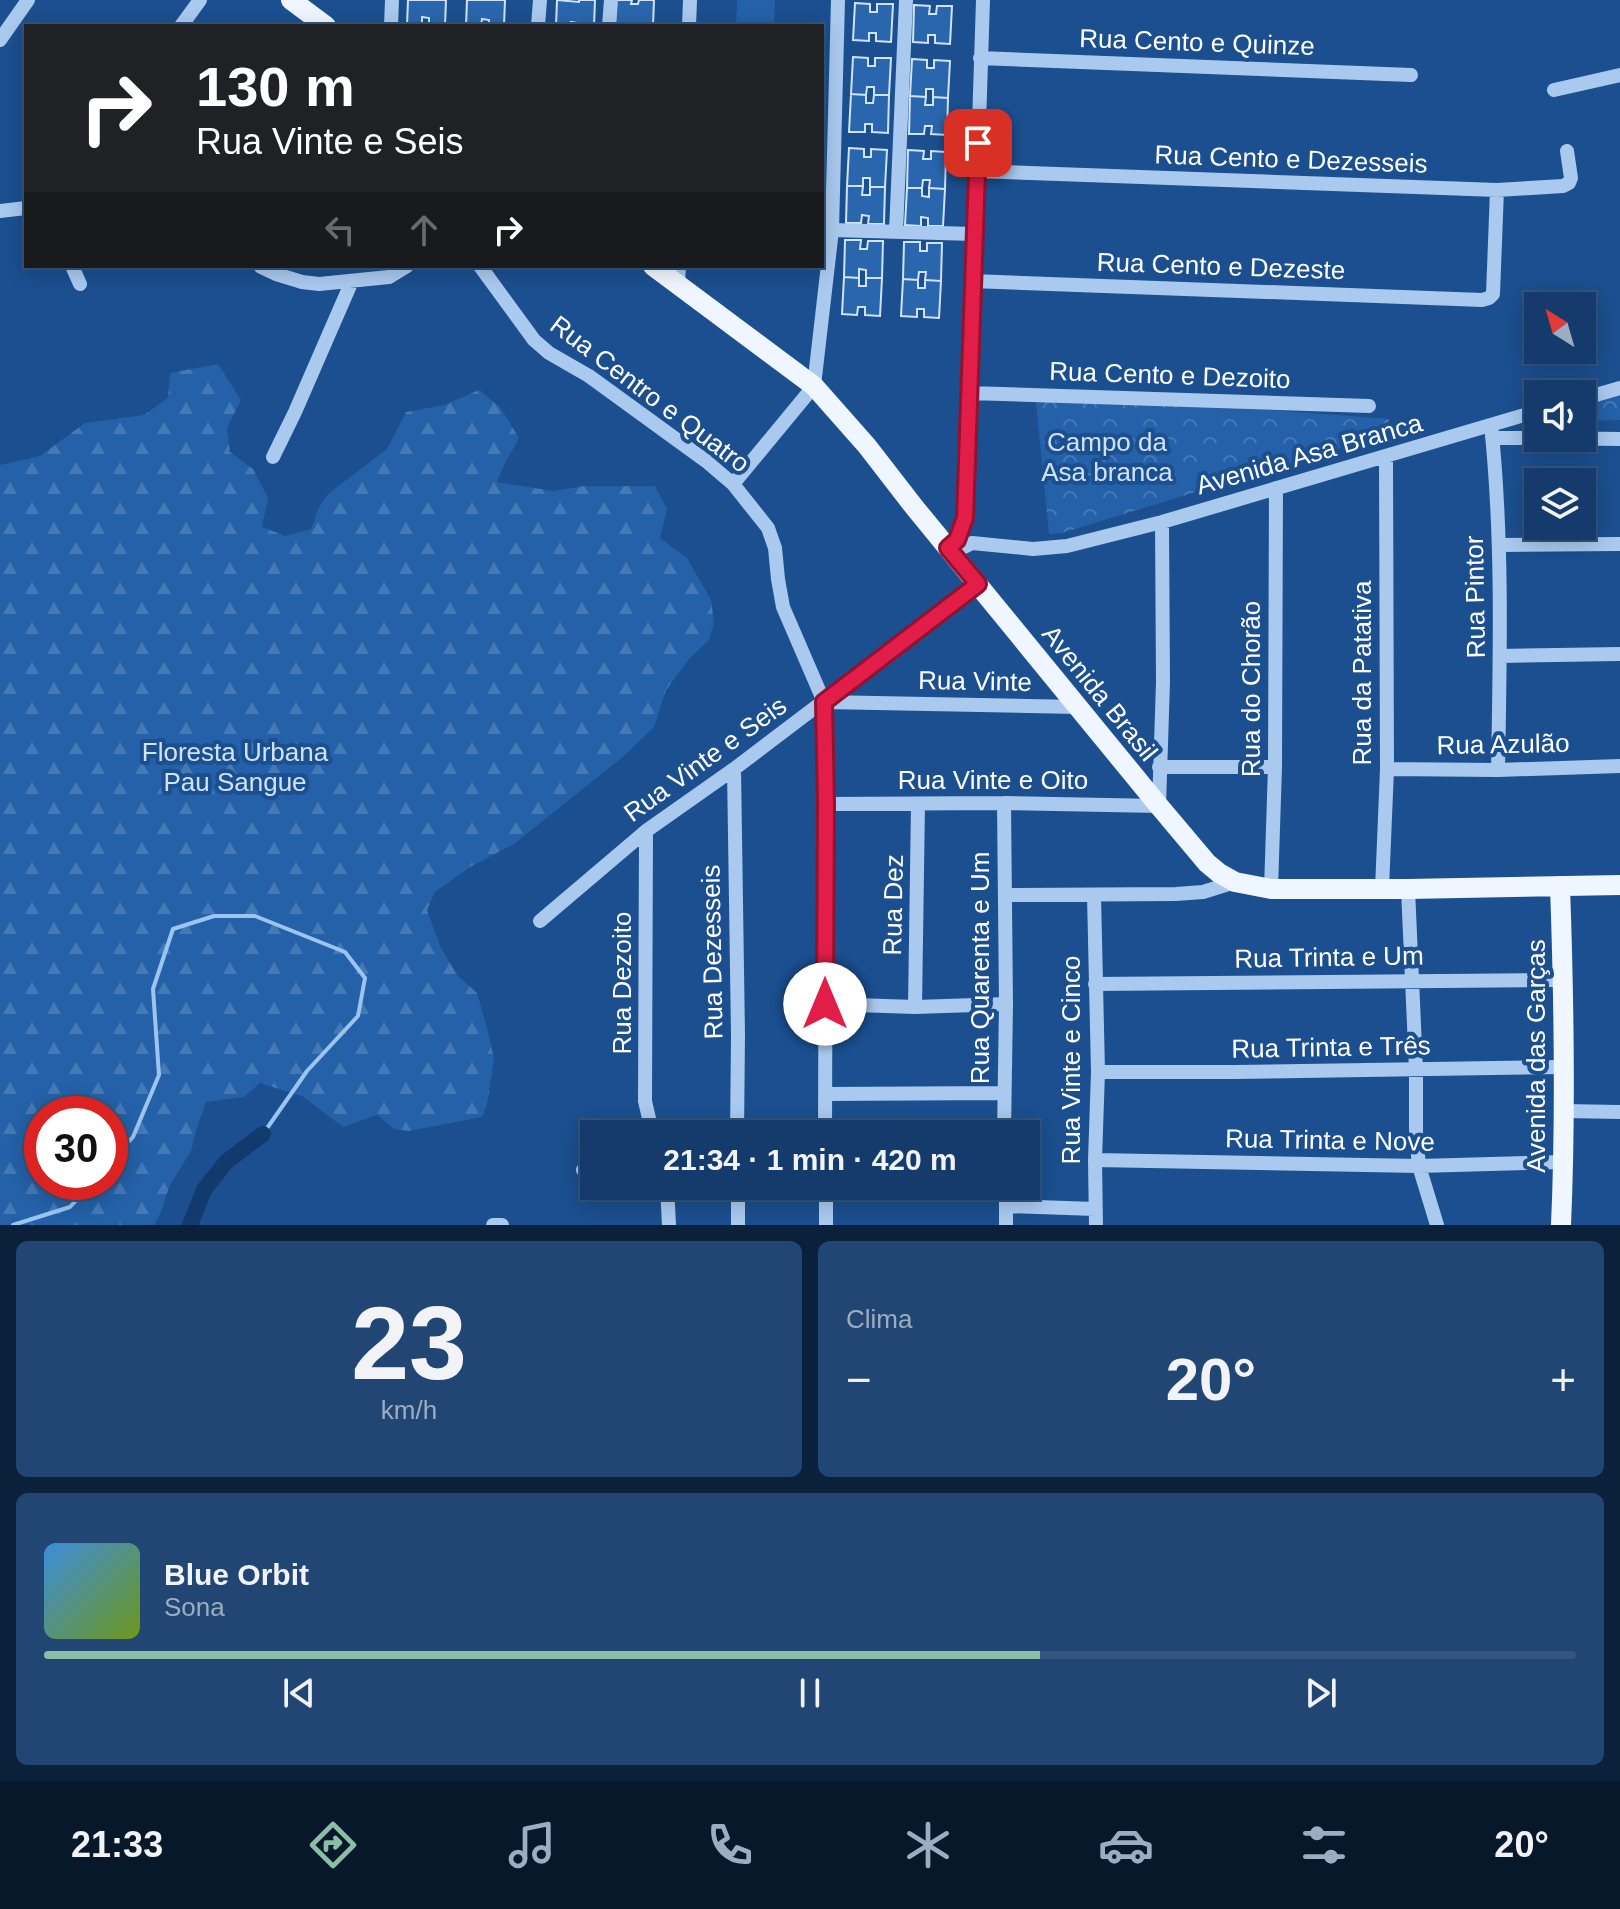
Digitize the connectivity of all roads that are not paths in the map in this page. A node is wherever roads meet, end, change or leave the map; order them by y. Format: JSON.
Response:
{"nodes":[{"id":1,"x":28,"y":0,"type":"edge"},
{"id":2,"x":200,"y":0,"type":"edge"},
{"id":3,"x":291,"y":0,"type":"edge"},
{"id":4,"x":392,"y":0,"type":"edge"},
{"id":5,"x":540,"y":0,"type":"edge"},
{"id":6,"x":611,"y":0,"type":"edge"},
{"id":7,"x":690,"y":0,"type":"edge"},
{"id":8,"x":838,"y":0,"type":"edge"},
{"id":9,"x":906,"y":0,"type":"edge"},
{"id":10,"x":983,"y":0,"type":"edge"},
{"id":11,"x":182,"y":24,"type":"edge"},
{"id":12,"x":323,"y":24,"type":"edge"},
{"id":13,"x":391,"y":24,"type":"edge"},
{"id":14,"x":538,"y":24,"type":"edge"},
{"id":15,"x":609,"y":24,"type":"edge"},
{"id":16,"x":689,"y":24,"type":"edge"},
{"id":17,"x":0,"y":40,"type":"edge"},
{"id":18,"x":829,"y":41,"type":"edge"},
{"id":19,"x":980,"y":58,"type":"junction"},
{"id":20,"x":1411,"y":75,"type":"dead end"},
{"id":21,"x":1620,"y":75,"type":"edge"},
{"id":22,"x":1554,"y":90,"type":"dead end"},
{"id":23,"x":1567,"y":151,"type":"dead end"},
{"id":24,"x":977,"y":171,"type":"junction"},
{"id":25,"x":1497,"y":190,"type":"junction"},
{"id":26,"x":24,"y":208,"type":"edge"},
{"id":27,"x":0,"y":211,"type":"edge"},
{"id":28,"x":832,"y":230,"type":"junction"},
{"id":29,"x":896,"y":232,"type":"junction"},
{"id":30,"x":974,"y":234,"type":"junction"},
{"id":31,"x":73,"y":268,"type":"edge"},
{"id":32,"x":263,"y":268,"type":"edge"},
{"id":33,"x":404,"y":268,"type":"edge"},
{"id":34,"x":481,"y":268,"type":"edge"},
{"id":35,"x":659,"y":268,"type":"edge"},
{"id":36,"x":678,"y":275,"type":"edge"},
{"id":37,"x":352,"y":281,"type":"junction"},
{"id":38,"x":972,"y":281,"type":"junction"},
{"id":39,"x":80,"y":284,"type":"dead end"},
{"id":40,"x":814,"y":386,"type":"junction"},
{"id":41,"x":1620,"y":388,"type":"edge"},
{"id":42,"x":969,"y":393,"type":"junction"},
{"id":43,"x":1596,"y":395,"type":"edge"},
{"id":44,"x":1369,"y":406,"type":"dead end"},
{"id":45,"x":1524,"y":417,"type":"edge"},
{"id":46,"x":1492,"y":431,"type":"junction"},
{"id":47,"x":1524,"y":436,"type":"edge"},
{"id":48,"x":1596,"y":439,"type":"edge"},
{"id":49,"x":1620,"y":439,"type":"edge"},
{"id":50,"x":273,"y":457,"type":"dead end"},
{"id":51,"x":1386,"y":457,"type":"junction"},
{"id":52,"x":733,"y":484,"type":"junction"},
{"id":53,"x":1276,"y":488,"type":"junction"},
{"id":54,"x":1162,"y":522,"type":"junction"},
{"id":55,"x":1620,"y":544,"type":"edge"},
{"id":56,"x":1500,"y":545,"type":"junction"},
{"id":57,"x":950,"y":550,"type":"junction"},
{"id":58,"x":978,"y":584,"type":"junction"},
{"id":59,"x":1620,"y":654,"type":"edge"},
{"id":60,"x":1500,"y":656,"type":"junction"},
{"id":61,"x":824,"y":702,"type":"junction"},
{"id":62,"x":1077,"y":707,"type":"junction"},
{"id":63,"x":1620,"y":766,"type":"edge"},
{"id":64,"x":1159,"y":767,"type":"junction"},
{"id":65,"x":1275,"y":767,"type":"junction"},
{"id":66,"x":734,"y":769,"type":"junction"},
{"id":67,"x":1387,"y":769,"type":"junction"},
{"id":68,"x":1498,"y":770,"type":"junction"},
{"id":69,"x":1004,"y":803,"type":"junction"},
{"id":70,"x":826,"y":804,"type":"junction"},
{"id":71,"x":918,"y":804,"type":"junction"},
{"id":72,"x":1159,"y":806,"type":"junction"},
{"id":73,"x":646,"y":831,"type":"junction"},
{"id":74,"x":1235,"y":882,"type":"junction"},
{"id":75,"x":1620,"y":885,"type":"edge"},
{"id":76,"x":1560,"y":886,"type":"junction"},
{"id":77,"x":1271,"y":889,"type":"junction"},
{"id":78,"x":1382,"y":889,"type":"junction"},
{"id":79,"x":1408,"y":889,"type":"junction"},
{"id":80,"x":1005,"y":895,"type":"junction"},
{"id":81,"x":1094,"y":895,"type":"junction"},
{"id":82,"x":540,"y":921,"type":"dead end"},
{"id":83,"x":1411,"y":980,"type":"junction"},
{"id":84,"x":1564,"y":980,"type":"junction"},
{"id":85,"x":1095,"y":984,"type":"junction"},
{"id":86,"x":825,"y":1004,"type":"junction"},
{"id":87,"x":1006,"y":1004,"type":"junction"},
{"id":88,"x":915,"y":1007,"type":"junction"},
{"id":89,"x":1564,"y":1067,"type":"junction"},
{"id":90,"x":1416,"y":1070,"type":"junction"},
{"id":91,"x":1098,"y":1072,"type":"junction"},
{"id":92,"x":1003,"y":1093,"type":"junction"},
{"id":93,"x":826,"y":1094,"type":"junction"},
{"id":94,"x":1564,"y":1111,"type":"junction"},
{"id":95,"x":1620,"y":1112,"type":"edge"},
{"id":96,"x":649,"y":1120,"type":"edge"},
{"id":97,"x":737,"y":1120,"type":"edge"},
{"id":98,"x":825,"y":1120,"type":"edge"},
{"id":99,"x":1004,"y":1120,"type":"edge"},
{"id":100,"x":1095,"y":1160,"type":"junction"},
{"id":101,"x":1564,"y":1162,"type":"junction"},
{"id":102,"x":1419,"y":1166,"type":"junction"},
{"id":103,"x":668,"y":1200,"type":"edge"},
{"id":104,"x":738,"y":1200,"type":"edge"},
{"id":105,"x":826,"y":1200,"type":"edge"},
{"id":106,"x":1006,"y":1200,"type":"edge"},
{"id":107,"x":1006,"y":1206,"type":"junction"},
{"id":108,"x":1095,"y":1209,"type":"junction"},
{"id":109,"x":493,"y":1225,"type":"edge"},
{"id":110,"x":502,"y":1225,"type":"edge"},
{"id":111,"x":669,"y":1225,"type":"edge"},
{"id":112,"x":738,"y":1225,"type":"edge"},
{"id":113,"x":826,"y":1225,"type":"edge"},
{"id":114,"x":1006,"y":1225,"type":"edge"},
{"id":115,"x":1096,"y":1225,"type":"edge"},
{"id":116,"x":1437,"y":1225,"type":"edge"},
{"id":117,"x":1561,"y":1225,"type":"edge"}],
"edges":[{"from":1,"to":17,"type":"street"},
{"from":2,"to":11,"type":"street"},
{"from":3,"to":12,"type":"main road"},
{"from":4,"to":13,"type":"street"},
{"from":5,"to":14,"type":"street"},
{"from":6,"to":15,"type":"street"},
{"from":7,"to":16,"type":"street"},
{"from":8,"to":18,"type":"street"},
{"from":9,"to":29,"type":"street"},
{"from":10,"to":19,"type":"street"},
{"from":18,"to":28,"type":"street"},
{"from":19,"to":20,"type":"street","name":"Rua Cento e Quinze"},
{"from":19,"to":24,"type":"street"},
{"from":21,"to":22,"type":"street"},
{"from":23,"to":25,"type":"street","name":"Rua Cento e Dezesseis"},
{"from":24,"to":25,"type":"street","name":"Rua Cento e Dezesseis"},
{"from":24,"to":30,"type":"street"},
{"from":25,"to":38,"type":"street","name":"Rua Cento e Dezeste"},
{"from":26,"to":27,"type":"street"},
{"from":28,"to":29,"type":"street"},
{"from":28,"to":40,"type":"street"},
{"from":29,"to":30,"type":"street"},
{"from":30,"to":38,"type":"street"},
{"from":31,"to":39,"type":"street"},
{"from":32,"to":37,"type":"street"},
{"from":33,"to":37,"type":"street"},
{"from":34,"to":52,"type":"street","name":"Rua Centro e Quatro"},
{"from":35,"to":36,"type":"main road","name":"Avenida Brasil"},
{"from":36,"to":40,"type":"main road","name":"Avenida Brasil"},
{"from":37,"to":50,"type":"street"},
{"from":38,"to":42,"type":"street"},
{"from":40,"to":52,"type":"street"},
{"from":40,"to":57,"type":"main road","name":"Avenida Brasil"},
{"from":41,"to":43,"type":"street"},
{"from":42,"to":44,"type":"street","name":"Rua Cento e Dezoito"},
{"from":42,"to":57,"type":"street"},
{"from":45,"to":46,"type":"street","name":"Avenida Asa Branca"},
{"from":46,"to":47,"type":"street"},
{"from":46,"to":51,"type":"street","name":"Avenida Asa Branca"},
{"from":46,"to":56,"type":"street","name":"Rua Pintor"},
{"from":48,"to":49,"type":"street"},
{"from":51,"to":53,"type":"street","name":"Avenida Asa Branca"},
{"from":51,"to":67,"type":"street","name":"Rua da Patativa"},
{"from":52,"to":61,"type":"street","name":"Rua Centro e Quatro"},
{"from":53,"to":54,"type":"street","name":"Avenida Asa Branca"},
{"from":53,"to":65,"type":"street","name":"Rua do Chorão"},
{"from":54,"to":57,"type":"street","name":"Avenida Asa Branca"},
{"from":54,"to":64,"type":"street"},
{"from":55,"to":56,"type":"street"},
{"from":56,"to":60,"type":"street","name":"Rua Pintor"},
{"from":57,"to":58,"type":"main road","name":"Avenida Brasil"},
{"from":58,"to":61,"type":"street","name":"Rua Vinte e Seis"},
{"from":58,"to":62,"type":"main road","name":"Avenida Brasil"},
{"from":59,"to":60,"type":"street"},
{"from":60,"to":68,"type":"street","name":"Rua Pintor"},
{"from":61,"to":62,"type":"street","name":"Rua Vinte"},
{"from":61,"to":66,"type":"street","name":"Rua Vinte e Seis"},
{"from":61,"to":70,"type":"street"},
{"from":62,"to":72,"type":"main road","name":"Avenida Brasil"},
{"from":63,"to":68,"type":"street","name":"Rua Azulão"},
{"from":64,"to":65,"type":"street"},
{"from":64,"to":72,"type":"street"},
{"from":65,"to":77,"type":"street","name":"Rua do Chorão"},
{"from":66,"to":73,"type":"street","name":"Rua Vinte e Seis"},
{"from":66,"to":97,"type":"street","name":"Rua Dezesseis"},
{"from":67,"to":68,"type":"street","name":"Rua Azulão"},
{"from":67,"to":78,"type":"street","name":"Rua da Patativa"},
{"from":69,"to":71,"type":"street","name":"Rua Vinte e Oito"},
{"from":69,"to":72,"type":"street","name":"Rua Vinte e Oito"},
{"from":69,"to":80,"type":"street","name":"Rua Quarenta e Um"},
{"from":70,"to":71,"type":"street","name":"Rua Vinte e Oito"},
{"from":70,"to":86,"type":"street"},
{"from":71,"to":88,"type":"street","name":"Rua Dez"},
{"from":72,"to":74,"type":"main road","name":"Avenida Brasil"},
{"from":73,"to":82,"type":"street","name":"Rua Vinte e Seis"},
{"from":73,"to":96,"type":"street","name":"Rua Dezoito"},
{"from":74,"to":77,"type":"main road","name":"Avenida Brasil"},
{"from":74,"to":81,"type":"street"},
{"from":75,"to":76,"type":"main road","name":"Avenida Brasil"},
{"from":76,"to":79,"type":"main road","name":"Avenida Brasil"},
{"from":76,"to":84,"type":"main road","name":"Avenida das Garças"},
{"from":77,"to":78,"type":"main road","name":"Avenida Brasil"},
{"from":78,"to":79,"type":"main road","name":"Avenida Brasil"},
{"from":79,"to":83,"type":"street"},
{"from":80,"to":81,"type":"street"},
{"from":80,"to":87,"type":"street","name":"Rua Quarenta e Um"},
{"from":81,"to":85,"type":"street","name":"Rua Vinte e Cinco"},
{"from":83,"to":84,"type":"street","name":"Rua Trinta e Um"},
{"from":83,"to":85,"type":"street","name":"Rua Trinta e Um"},
{"from":83,"to":90,"type":"street"},
{"from":84,"to":89,"type":"main road","name":"Avenida das Garças"},
{"from":85,"to":91,"type":"street","name":"Rua Vinte e Cinco"},
{"from":86,"to":88,"type":"street"},
{"from":86,"to":93,"type":"street"},
{"from":87,"to":88,"type":"street"},
{"from":87,"to":92,"type":"street","name":"Rua Quarenta e Um"},
{"from":89,"to":90,"type":"street","name":"Rua Trinta e Três"},
{"from":89,"to":94,"type":"main road","name":"Avenida das Garças"},
{"from":90,"to":91,"type":"street","name":"Rua Trinta e Três"},
{"from":90,"to":102,"type":"street"},
{"from":91,"to":100,"type":"street","name":"Rua Vinte e Cinco"},
{"from":92,"to":93,"type":"street"},
{"from":92,"to":99,"type":"street","name":"Rua Quarenta e Um"},
{"from":93,"to":98,"type":"street"},
{"from":94,"to":95,"type":"street"},
{"from":94,"to":101,"type":"main road","name":"Avenida das Garças"},
{"from":100,"to":102,"type":"street","name":"Rua Trinta e Nove"},
{"from":100,"to":108,"type":"street","name":"Rua Vinte e Cinco"},
{"from":101,"to":102,"type":"street","name":"Rua Trinta e Nove"},
{"from":101,"to":117,"type":"main road","name":"Avenida das Garças"},
{"from":102,"to":116,"type":"street"},
{"from":103,"to":111,"type":"street"},
{"from":104,"to":112,"type":"street"},
{"from":105,"to":113,"type":"street"},
{"from":106,"to":107,"type":"street"},
{"from":107,"to":108,"type":"street"},
{"from":107,"to":114,"type":"street"},
{"from":108,"to":115,"type":"street","name":"Rua Vinte e Cinco"},
{"from":109,"to":110,"type":"street"}]}
